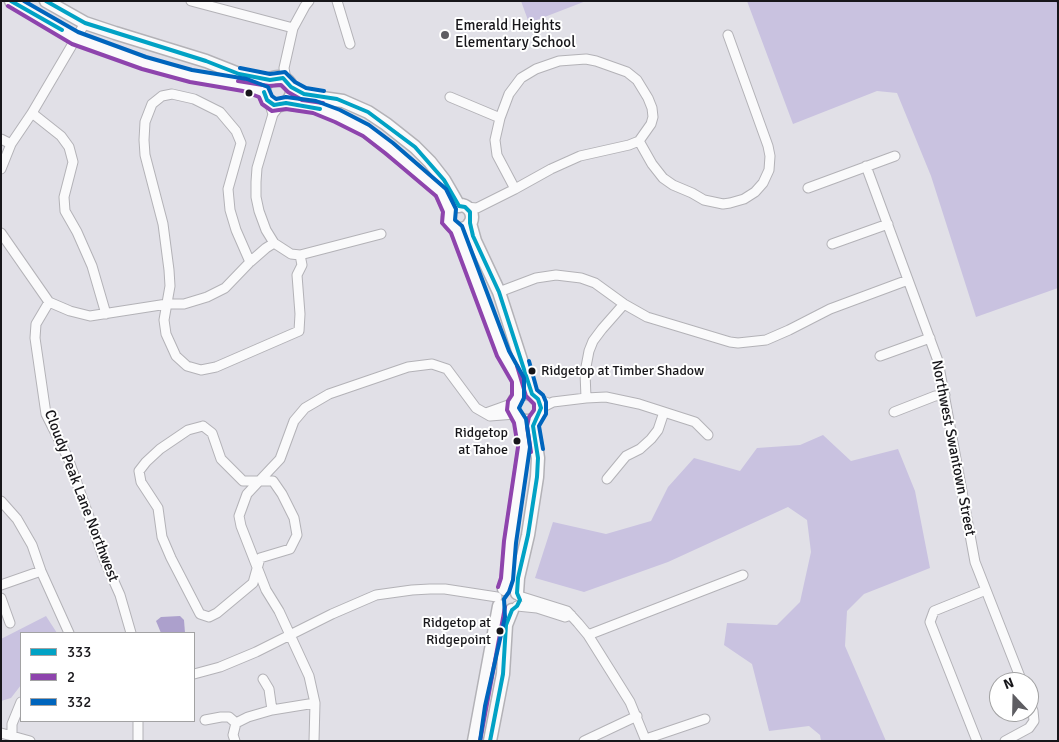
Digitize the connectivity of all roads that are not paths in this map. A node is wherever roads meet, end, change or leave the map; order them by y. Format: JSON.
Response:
{"nodes":[{"id":1,"x":11,"y":1,"type":"edge"},
{"id":2,"x":46,"y":1,"type":"edge"},
{"id":3,"x":191,"y":1,"type":"edge"},
{"id":4,"x":310,"y":1,"type":"edge"},
{"id":5,"x":336,"y":1,"type":"edge"},
{"id":6,"x":85,"y":22,"type":"junction"},
{"id":7,"x":293,"y":28,"type":"junction"},
{"id":8,"x":728,"y":35,"type":"dead end"},
{"id":9,"x":75,"y":38,"type":"junction"},
{"id":10,"x":350,"y":44,"type":"dead end"},
{"id":11,"x":281,"y":79,"type":"junction"},
{"id":12,"x":450,"y":97,"type":"dead end"},
{"id":13,"x":274,"y":103,"type":"junction"},
{"id":14,"x":32,"y":113,"type":"junction"},
{"id":15,"x":500,"y":118,"type":"junction"},
{"id":16,"x":1,"y":139,"type":"edge"},
{"id":17,"x":639,"y":141,"type":"junction"},
{"id":18,"x":11,"y":144,"type":"junction"},
{"id":19,"x":895,"y":156,"type":"dead end"},
{"id":20,"x":866,"y":166,"type":"junction"},
{"id":21,"x":1,"y":169,"type":"edge"},
{"id":22,"x":808,"y":188,"type":"dead end"},
{"id":23,"x":515,"y":189,"type":"junction"},
{"id":24,"x":465,"y":212,"type":"junction"},
{"id":25,"x":888,"y":224,"type":"junction"},
{"id":26,"x":456,"y":229,"type":"junction"},
{"id":27,"x":1,"y":233,"type":"edge"},
{"id":28,"x":381,"y":234,"type":"dead end"},
{"id":29,"x":274,"y":243,"type":"junction"},
{"id":30,"x":832,"y":244,"type":"dead end"},
{"id":31,"x":300,"y":254,"type":"junction"},
{"id":32,"x":250,"y":262,"type":"junction"},
{"id":33,"x":908,"y":280,"type":"junction"},
{"id":34,"x":499,"y":292,"type":"junction"},
{"id":35,"x":49,"y":302,"type":"junction"},
{"id":36,"x":167,"y":304,"type":"junction"},
{"id":37,"x":624,"y":304,"type":"junction"},
{"id":38,"x":106,"y":314,"type":"junction"},
{"id":39,"x":930,"y":338,"type":"junction"},
{"id":40,"x":880,"y":356,"type":"dead end"},
{"id":41,"x":944,"y":395,"type":"junction"},
{"id":42,"x":586,"y":398,"type":"junction"},
{"id":43,"x":539,"y":405,"type":"junction"},
{"id":44,"x":517,"y":408,"type":"junction"},
{"id":45,"x":664,"y":412,"type":"junction"},
{"id":46,"x":894,"y":412,"type":"dead end"},
{"id":47,"x":708,"y":435,"type":"dead end"},
{"id":48,"x":607,"y":479,"type":"dead end"},
{"id":49,"x":260,"y":480,"type":"junction"},
{"id":50,"x":1,"y":501,"type":"edge"},
{"id":51,"x":257,"y":568,"type":"junction"},
{"id":52,"x":41,"y":571,"type":"junction"},
{"id":53,"x":743,"y":575,"type":"dead end"},
{"id":54,"x":1,"y":585,"type":"edge"},
{"id":55,"x":986,"y":590,"type":"junction"},
{"id":56,"x":500,"y":597,"type":"junction"},
{"id":57,"x":1,"y":598,"type":"edge"},
{"id":58,"x":516,"y":601,"type":"junction"},
{"id":59,"x":10,"y":623,"type":"dead end"},
{"id":60,"x":69,"y":632,"type":"edge"},
{"id":61,"x":131,"y":632,"type":"edge"},
{"id":62,"x":290,"y":635,"type":"junction"},
{"id":63,"x":588,"y":635,"type":"junction"},
{"id":64,"x":1018,"y":672,"type":"edge"},
{"id":65,"x":195,"y":674,"type":"edge"},
{"id":66,"x":263,"y":679,"type":"dead end"},
{"id":67,"x":314,"y":703,"type":"junction"},
{"id":68,"x":20,"y":704,"type":"edge"},
{"id":69,"x":272,"y":710,"type":"junction"},
{"id":70,"x":637,"y":716,"type":"junction"},
{"id":71,"x":705,"y":719,"type":"dead end"},
{"id":72,"x":205,"y":720,"type":"dead end"},
{"id":73,"x":138,"y":722,"type":"edge"},
{"id":74,"x":1033,"y":722,"type":"edge"},
{"id":75,"x":236,"y":723,"type":"junction"},
{"id":76,"x":1,"y":733,"type":"edge"},
{"id":77,"x":12,"y":736,"type":"junction"},
{"id":78,"x":646,"y":740,"type":"edge"},
{"id":79,"x":30,"y":741,"type":"edge"},
{"id":80,"x":138,"y":741,"type":"edge"},
{"id":81,"x":235,"y":741,"type":"edge"},
{"id":82,"x":314,"y":741,"type":"edge"},
{"id":83,"x":474,"y":741,"type":"edge"},
{"id":84,"x":490,"y":741,"type":"edge"},
{"id":85,"x":584,"y":741,"type":"edge"},
{"id":86,"x":977,"y":741,"type":"edge"},
{"id":87,"x":1005,"y":741,"type":"edge"}],
"edges":[{"from":1,"to":9,"type":"main road"},
{"from":2,"to":6,"type":"main road"},
{"from":3,"to":7,"type":"street"},
{"from":4,"to":7,"type":"street"},
{"from":5,"to":10,"type":"street"},
{"from":6,"to":9,"type":"street"},
{"from":6,"to":11,"type":"main road"},
{"from":7,"to":11,"type":"street"},
{"from":8,"to":17,"type":"street"},
{"from":9,"to":13,"type":"main road"},
{"from":9,"to":14,"type":"street"},
{"from":11,"to":13,"type":"main road"},
{"from":11,"to":13,"type":"main road"},
{"from":11,"to":24,"type":"main road"},
{"from":12,"to":15,"type":"street"},
{"from":13,"to":24,"type":"main road"},
{"from":13,"to":29,"type":"street"},
{"from":14,"to":18,"type":"street"},
{"from":14,"to":38,"type":"street"},
{"from":15,"to":17,"type":"street"},
{"from":15,"to":23,"type":"street"},
{"from":16,"to":18,"type":"street"},
{"from":17,"to":23,"type":"street"},
{"from":18,"to":21,"type":"street"},
{"from":19,"to":20,"type":"street"},
{"from":20,"to":22,"type":"street"},
{"from":20,"to":25,"type":"street","name":"Northwest Swantown Street"},
{"from":23,"to":24,"type":"street"},
{"from":24,"to":26,"type":"main road"},
{"from":24,"to":26,"type":"main road"},
{"from":24,"to":34,"type":"main road"},
{"from":25,"to":30,"type":"street"},
{"from":25,"to":33,"type":"street","name":"Northwest Swantown Street"},
{"from":26,"to":44,"type":"main road"},
{"from":27,"to":35,"type":"street"},
{"from":28,"to":31,"type":"street"},
{"from":29,"to":31,"type":"street"},
{"from":29,"to":32,"type":"street"},
{"from":31,"to":36,"type":"street"},
{"from":32,"to":36,"type":"street"},
{"from":32,"to":36,"type":"street"},
{"from":33,"to":37,"type":"street"},
{"from":33,"to":39,"type":"street","name":"Northwest Swantown Street"},
{"from":34,"to":37,"type":"street"},
{"from":34,"to":43,"type":"main road"},
{"from":35,"to":38,"type":"street"},
{"from":35,"to":61,"type":"street","name":"Cloudy Peak Lane Northwest"},
{"from":36,"to":38,"type":"street"},
{"from":37,"to":42,"type":"street"},
{"from":39,"to":40,"type":"street"},
{"from":39,"to":41,"type":"street","name":"Northwest Swantown Street"},
{"from":41,"to":46,"type":"street"},
{"from":41,"to":55,"type":"street","name":"Northwest Swantown Street"},
{"from":42,"to":43,"type":"street"},
{"from":42,"to":45,"type":"street"},
{"from":43,"to":44,"type":"main road"},
{"from":43,"to":44,"type":"main road"},
{"from":43,"to":58,"type":"main road"},
{"from":44,"to":49,"type":"street"},
{"from":44,"to":56,"type":"main road"},
{"from":45,"to":47,"type":"street"},
{"from":45,"to":48,"type":"street"},
{"from":49,"to":51,"type":"street"},
{"from":49,"to":51,"type":"street"},
{"from":49,"to":51,"type":"street"},
{"from":50,"to":52,"type":"street"},
{"from":51,"to":62,"type":"street"},
{"from":52,"to":54,"type":"street"},
{"from":52,"to":60,"type":"street"},
{"from":53,"to":63,"type":"street"},
{"from":55,"to":64,"type":"street","name":"Northwest Swantown Street"},
{"from":55,"to":86,"type":"street"},
{"from":56,"to":58,"type":"main road"},
{"from":56,"to":58,"type":"main road"},
{"from":56,"to":62,"type":"street"},
{"from":56,"to":83,"type":"main road"},
{"from":57,"to":59,"type":"street"},
{"from":58,"to":63,"type":"street"},
{"from":58,"to":84,"type":"main road"},
{"from":62,"to":65,"type":"street"},
{"from":62,"to":67,"type":"street"},
{"from":63,"to":70,"type":"street"},
{"from":66,"to":69,"type":"street"},
{"from":67,"to":69,"type":"street"},
{"from":67,"to":82,"type":"street"},
{"from":68,"to":77,"type":"street"},
{"from":69,"to":75,"type":"street"},
{"from":70,"to":78,"type":"street"},
{"from":70,"to":85,"type":"street"},
{"from":71,"to":78,"type":"street"},
{"from":72,"to":75,"type":"street"},
{"from":73,"to":80,"type":"street"},
{"from":74,"to":87,"type":"street"},
{"from":75,"to":81,"type":"street"},
{"from":76,"to":77,"type":"street"},
{"from":77,"to":79,"type":"street"}]}
